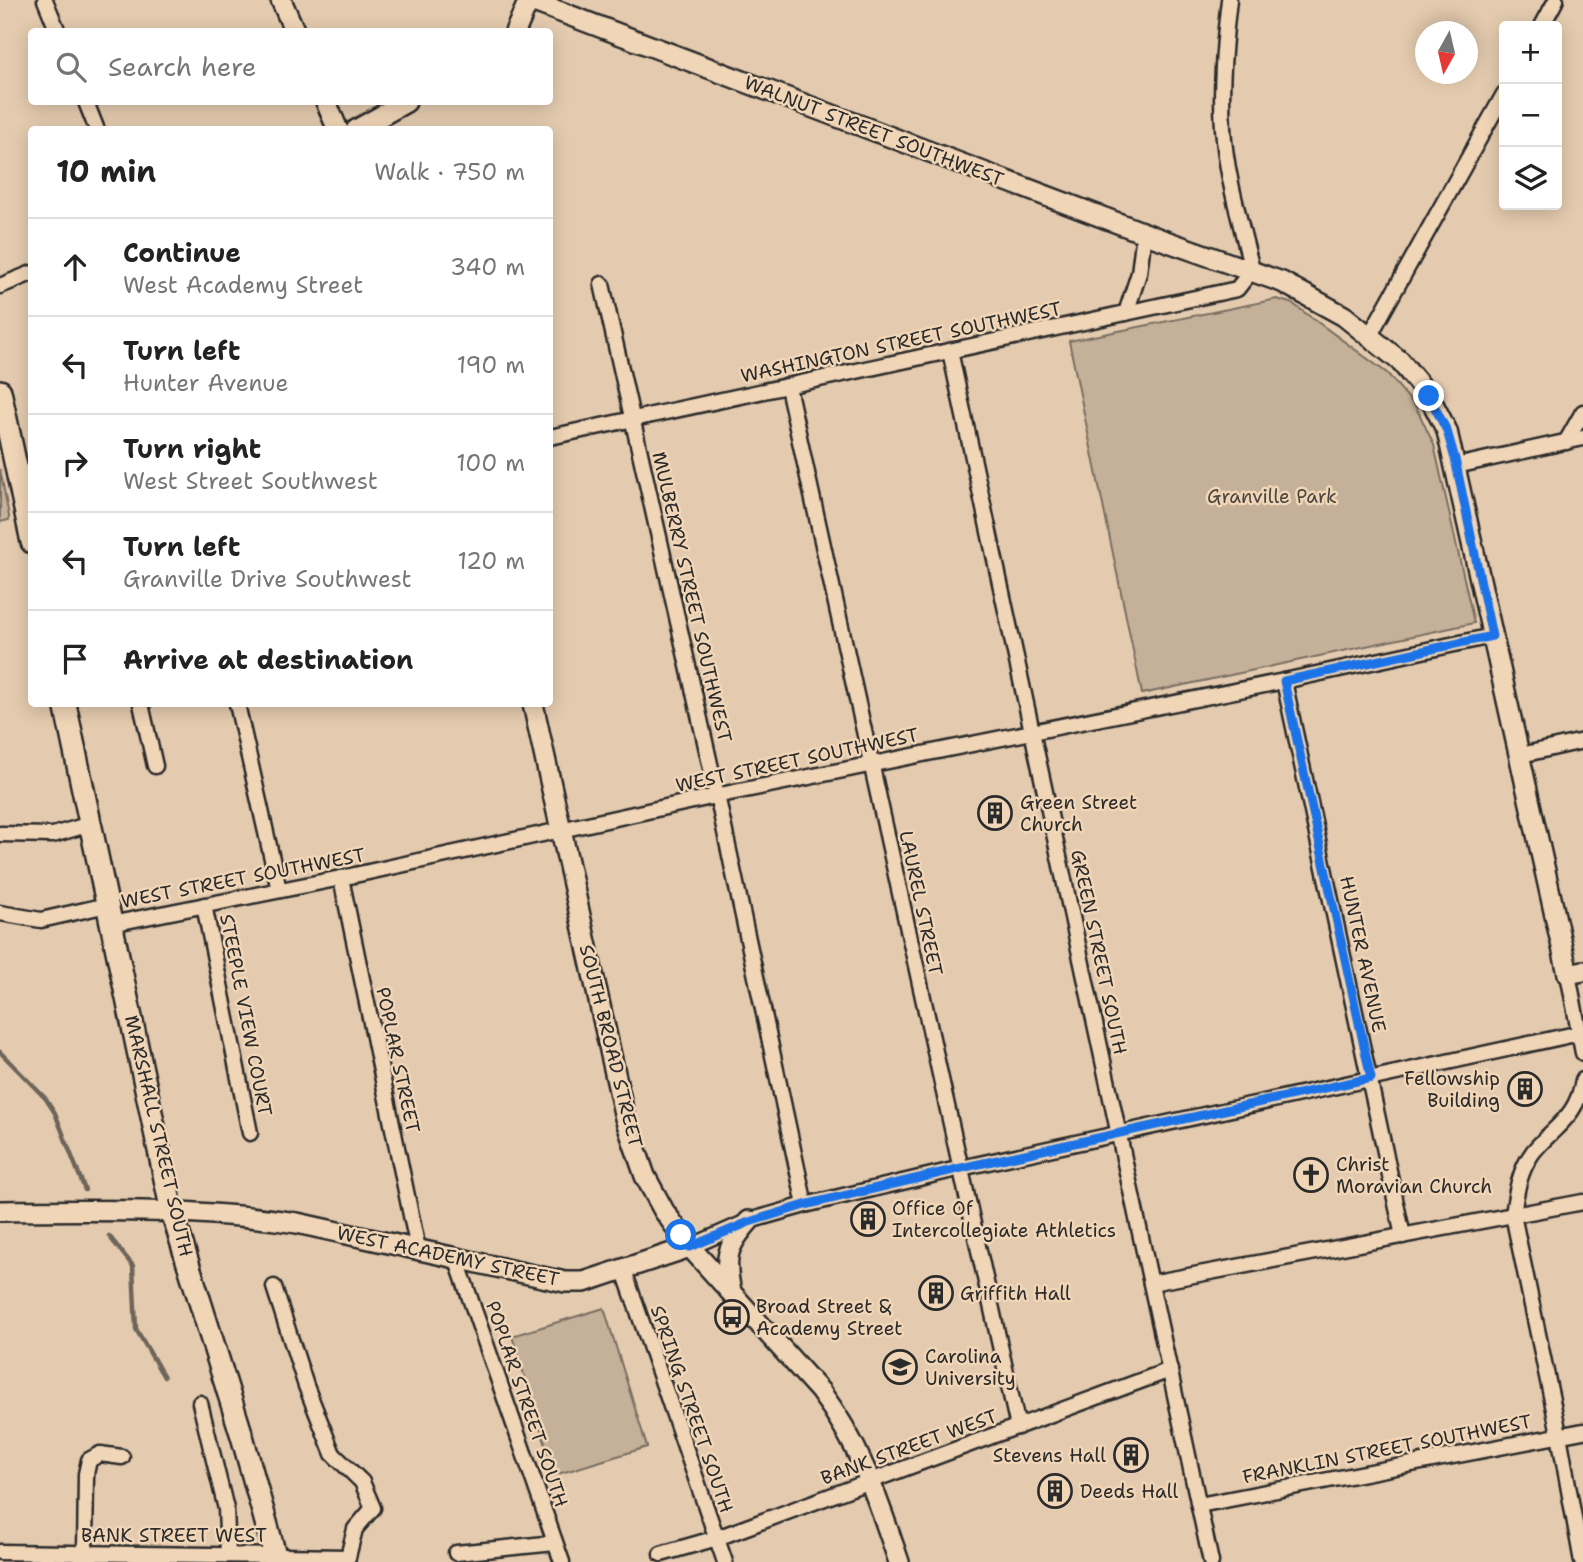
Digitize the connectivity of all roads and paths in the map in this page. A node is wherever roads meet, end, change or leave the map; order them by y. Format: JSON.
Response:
{"nodes":[{"id":1,"x":45,"y":0,"type":"edge"},
{"id":2,"x":281,"y":0,"type":"edge"},
{"id":3,"x":1229,"y":0,"type":"edge"},
{"id":4,"x":1556,"y":0,"type":"edge"},
{"id":5,"x":1545,"y":21,"type":"edge"},
{"id":6,"x":56,"y":28,"type":"edge"},
{"id":7,"x":293,"y":28,"type":"edge"},
{"id":8,"x":517,"y":28,"type":"edge"},
{"id":9,"x":1499,"y":102,"type":"edge"},
{"id":10,"x":87,"y":105,"type":"edge"},
{"id":11,"x":327,"y":105,"type":"edge"},
{"id":12,"x":401,"y":105,"type":"edge"},
{"id":13,"x":95,"y":126,"type":"edge"},
{"id":14,"x":336,"y":126,"type":"edge"},
{"id":15,"x":363,"y":126,"type":"edge"},
{"id":16,"x":1144,"y":233,"type":"junction"},
{"id":17,"x":1252,"y":270,"type":"junction"},
{"id":18,"x":28,"y":275,"type":"edge"},
{"id":19,"x":602,"y":284,"type":"dead end"},
{"id":20,"x":0,"y":286,"type":"edge"},
{"id":21,"x":1126,"y":313,"type":"junction"},
{"id":22,"x":1370,"y":335,"type":"junction"},
{"id":23,"x":950,"y":351,"type":"junction"},
{"id":24,"x":788,"y":387,"type":"junction"},
{"id":25,"x":0,"y":391,"type":"edge"},
{"id":26,"x":1583,"y":412,"type":"edge"},
{"id":27,"x":632,"y":418,"type":"junction"},
{"id":28,"x":553,"y":436,"type":"edge"},
{"id":29,"x":1583,"y":438,"type":"edge"},
{"id":30,"x":1566,"y":442,"type":"junction"},
{"id":31,"x":1456,"y":466,"type":"junction"},
{"id":32,"x":28,"y":523,"type":"edge"},
{"id":33,"x":1492,"y":636,"type":"junction"},
{"id":34,"x":1284,"y":681,"type":"junction"},
{"id":35,"x":66,"y":707,"type":"edge"},
{"id":36,"x":142,"y":707,"type":"edge"},
{"id":37,"x":238,"y":707,"type":"edge"},
{"id":38,"x":534,"y":707,"type":"edge"},
{"id":39,"x":1032,"y":732,"type":"junction"},
{"id":40,"x":1583,"y":741,"type":"edge"},
{"id":41,"x":1521,"y":755,"type":"junction"},
{"id":42,"x":871,"y":764,"type":"junction"},
{"id":43,"x":155,"y":766,"type":"dead end"},
{"id":44,"x":717,"y":795,"type":"junction"},
{"id":45,"x":90,"y":824,"type":"junction"},
{"id":46,"x":561,"y":831,"type":"junction"},
{"id":47,"x":0,"y":834,"type":"edge"},
{"id":48,"x":341,"y":878,"type":"junction"},
{"id":49,"x":279,"y":890,"type":"junction"},
{"id":50,"x":204,"y":905,"type":"junction"},
{"id":51,"x":0,"y":913,"type":"edge"},
{"id":52,"x":109,"y":915,"type":"junction"},
{"id":53,"x":1576,"y":972,"type":"edge"},
{"id":54,"x":1580,"y":1032,"type":"junction"},
{"id":55,"x":1583,"y":1053,"type":"edge"},
{"id":56,"x":1371,"y":1078,"type":"junction"},
{"id":57,"x":1583,"y":1080,"type":"edge"},
{"id":58,"x":250,"y":1133,"type":"dead end"},
{"id":59,"x":1119,"y":1134,"type":"junction"},
{"id":60,"x":960,"y":1168,"type":"junction"},
{"id":61,"x":1583,"y":1202,"type":"edge"},
{"id":62,"x":805,"y":1205,"type":"junction"},
{"id":63,"x":0,"y":1211,"type":"edge"},
{"id":64,"x":172,"y":1212,"type":"junction"},
{"id":65,"x":1513,"y":1216,"type":"junction"},
{"id":66,"x":749,"y":1222,"type":"junction"},
{"id":67,"x":1404,"y":1236,"type":"junction"},
{"id":68,"x":690,"y":1247,"type":"junction"},
{"id":69,"x":418,"y":1250,"type":"junction"},
{"id":70,"x":456,"y":1258,"type":"junction"},
{"id":71,"x":623,"y":1269,"type":"junction"},
{"id":72,"x":1151,"y":1283,"type":"junction"},
{"id":73,"x":274,"y":1287,"type":"dead end"},
{"id":74,"x":731,"y":1293,"type":"junction"},
{"id":75,"x":1170,"y":1370,"type":"junction"},
{"id":76,"x":200,"y":1403,"type":"dead end"},
{"id":77,"x":1018,"y":1427,"type":"junction"},
{"id":78,"x":1583,"y":1431,"type":"edge"},
{"id":79,"x":1559,"y":1436,"type":"junction"},
{"id":80,"x":122,"y":1457,"type":"dead end"},
{"id":81,"x":871,"y":1482,"type":"junction"},
{"id":82,"x":1199,"y":1505,"type":"junction"},
{"id":83,"x":717,"y":1538,"type":"junction"},
{"id":84,"x":555,"y":1543,"type":"junction"},
{"id":85,"x":0,"y":1552,"type":"edge"},
{"id":86,"x":85,"y":1553,"type":"junction"},
{"id":87,"x":456,"y":1553,"type":"dead end"},
{"id":88,"x":661,"y":1554,"type":"dead end"},
{"id":89,"x":228,"y":1555,"type":"junction"},
{"id":90,"x":495,"y":1556,"type":"edge"},
{"id":91,"x":179,"y":1558,"type":"edge"},
{"id":92,"x":276,"y":1558,"type":"edge"},
{"id":93,"x":350,"y":1560,"type":"edge"},
{"id":94,"x":562,"y":1562,"type":"edge"},
{"id":95,"x":725,"y":1562,"type":"edge"},
{"id":96,"x":899,"y":1562,"type":"edge"},
{"id":97,"x":1211,"y":1562,"type":"edge"},
{"id":98,"x":1582,"y":1562,"type":"edge"}],
"edges":[{"from":1,"to":6,"type":"street"},
{"from":2,"to":7,"type":"street"},
{"from":3,"to":17,"type":"street"},
{"from":4,"to":5,"type":"street"},
{"from":8,"to":16,"type":"street","name":"WALNUT STREET SOUTHWEST"},
{"from":9,"to":22,"type":"street"},
{"from":10,"to":13,"type":"street"},
{"from":11,"to":14,"type":"street"},
{"from":12,"to":15,"type":"street"},
{"from":16,"to":17,"type":"street","name":"WALNUT STREET SOUTHWEST"},
{"from":16,"to":21,"type":"street"},
{"from":17,"to":21,"type":"street","name":"WASHINGTON STREET SOUTHWEST"},
{"from":17,"to":22,"type":"street","name":"WALNUT STREET SOUTHWEST"},
{"from":18,"to":20,"type":"street"},
{"from":19,"to":27,"type":"street","name":"MULBERRY STREET SOUTHWEST"},
{"from":21,"to":23,"type":"street","name":"WASHINGTON STREET SOUTHWEST"},
{"from":22,"to":31,"type":"street","name":"WALNUT STREET SOUTHWEST"},
{"from":23,"to":24,"type":"street","name":"WASHINGTON STREET SOUTHWEST"},
{"from":23,"to":39,"type":"street","name":"GREEN STREET SOUTH"},
{"from":24,"to":27,"type":"street","name":"WASHINGTON STREET SOUTHWEST"},
{"from":24,"to":42,"type":"street","name":"LAUREL STREET"},
{"from":25,"to":32,"type":"main road"},
{"from":26,"to":30,"type":"street"},
{"from":27,"to":28,"type":"street","name":"WASHINGTON STREET SOUTHWEST"},
{"from":27,"to":44,"type":"street","name":"MULBERRY STREET SOUTHWEST"},
{"from":29,"to":30,"type":"street"},
{"from":30,"to":31,"type":"street"},
{"from":31,"to":33,"type":"street","name":"WALNUT STREET SOUTHWEST"},
{"from":33,"to":34,"type":"street","name":"WEST STREET SOUTHWEST"},
{"from":33,"to":41,"type":"street","name":"WALNUT STREET SOUTHWEST"},
{"from":34,"to":39,"type":"street","name":"WEST STREET SOUTHWEST"},
{"from":34,"to":56,"type":"street","name":"HUNTER AVENUE"},
{"from":35,"to":45,"type":"main road","name":"MARSHALL STREET SOUTH"},
{"from":36,"to":43,"type":"street"},
{"from":37,"to":49,"type":"street"},
{"from":38,"to":46,"type":"street","name":"SOUTH BROAD STREET"},
{"from":39,"to":42,"type":"street","name":"WEST STREET SOUTHWEST"},
{"from":39,"to":59,"type":"street","name":"GREEN STREET SOUTH"},
{"from":40,"to":41,"type":"street"},
{"from":41,"to":53,"type":"street","name":"WALNUT STREET SOUTHWEST"},
{"from":42,"to":44,"type":"street","name":"WEST STREET SOUTHWEST"},
{"from":42,"to":60,"type":"street","name":"LAUREL STREET"},
{"from":44,"to":46,"type":"street","name":"WEST STREET SOUTHWEST"},
{"from":44,"to":62,"type":"street","name":"MULBERRY STREET SOUTHWEST"},
{"from":45,"to":47,"type":"street"},
{"from":45,"to":52,"type":"main road","name":"MARSHALL STREET SOUTH"},
{"from":46,"to":48,"type":"street","name":"WEST STREET SOUTHWEST"},
{"from":46,"to":68,"type":"street","name":"SOUTH BROAD STREET"},
{"from":48,"to":49,"type":"street","name":"WEST STREET SOUTHWEST"},
{"from":48,"to":69,"type":"street","name":"POPLAR STREET"},
{"from":49,"to":50,"type":"street","name":"WEST STREET SOUTHWEST"},
{"from":50,"to":52,"type":"street","name":"WEST STREET SOUTHWEST"},
{"from":50,"to":58,"type":"street","name":"STEEPLE VIEW COURT"},
{"from":51,"to":52,"type":"street","name":"WEST STREET SOUTHWEST"},
{"from":52,"to":64,"type":"main road","name":"MARSHALL STREET SOUTH"},
{"from":53,"to":54,"type":"street"},
{"from":54,"to":55,"type":"street"},
{"from":54,"to":56,"type":"street","name":"WEST ACADEMY STREET"},
{"from":56,"to":59,"type":"street","name":"WEST ACADEMY STREET"},
{"from":56,"to":67,"type":"street","name":"HUNTER AVENUE"},
{"from":57,"to":65,"type":"street"},
{"from":59,"to":60,"type":"street","name":"WEST ACADEMY STREET"},
{"from":59,"to":72,"type":"street","name":"GREEN STREET SOUTH"},
{"from":60,"to":62,"type":"street","name":"WEST ACADEMY STREET"},
{"from":60,"to":77,"type":"street","name":"LAUREL STREET"},
{"from":61,"to":65,"type":"street"},
{"from":62,"to":66,"type":"street","name":"WEST ACADEMY STREET"},
{"from":63,"to":64,"type":"street","name":"WEST ACADEMY STREET"},
{"from":64,"to":69,"type":"street","name":"WEST ACADEMY STREET"},
{"from":64,"to":92,"type":"main road","name":"MARSHALL STREET SOUTH"},
{"from":65,"to":67,"type":"street"},
{"from":65,"to":79,"type":"street"},
{"from":66,"to":68,"type":"street","name":"WEST ACADEMY STREET"},
{"from":66,"to":74,"type":"street"},
{"from":67,"to":72,"type":"street"},
{"from":68,"to":71,"type":"street","name":"WEST ACADEMY STREET"},
{"from":68,"to":74,"type":"street","name":"SOUTH BROAD STREET"},
{"from":69,"to":70,"type":"street","name":"WEST ACADEMY STREET"},
{"from":70,"to":71,"type":"street","name":"WEST ACADEMY STREET"},
{"from":70,"to":84,"type":"street","name":"POPLAR STREET SOUTH"},
{"from":71,"to":83,"type":"street","name":"SPRING STREET SOUTH"},
{"from":72,"to":75,"type":"street","name":"GREEN STREET SOUTH"},
{"from":73,"to":93,"type":"street"},
{"from":74,"to":81,"type":"street","name":"SOUTH BROAD STREET"},
{"from":75,"to":77,"type":"street","name":"BANK STREET WEST"},
{"from":75,"to":82,"type":"street","name":"GREEN STREET SOUTH"},
{"from":76,"to":89,"type":"street"},
{"from":77,"to":81,"type":"street","name":"BANK STREET WEST"},
{"from":78,"to":79,"type":"street","name":"FRANKLIN STREET SOUTHWEST"},
{"from":79,"to":82,"type":"street","name":"FRANKLIN STREET SOUTHWEST"},
{"from":79,"to":98,"type":"street"},
{"from":80,"to":86,"type":"street"},
{"from":81,"to":83,"type":"street","name":"BANK STREET WEST"},
{"from":81,"to":96,"type":"street","name":"SOUTH BROAD STREET"},
{"from":82,"to":97,"type":"street","name":"GREEN STREET SOUTH"},
{"from":83,"to":88,"type":"street","name":"BANK STREET WEST"},
{"from":83,"to":95,"type":"street","name":"SPRING STREET SOUTH"},
{"from":84,"to":90,"type":"street"},
{"from":84,"to":94,"type":"street","name":"POPLAR STREET SOUTH"},
{"from":85,"to":86,"type":"street","name":"BANK STREET WEST"},
{"from":86,"to":91,"type":"street","name":"BANK STREET WEST"},
{"from":87,"to":90,"type":"street"},
{"from":89,"to":91,"type":"street","name":"BANK STREET WEST"},
{"from":89,"to":92,"type":"street","name":"BANK STREET WEST"},
{"from":92,"to":93,"type":"street","name":"BANK STREET WEST"}]}
